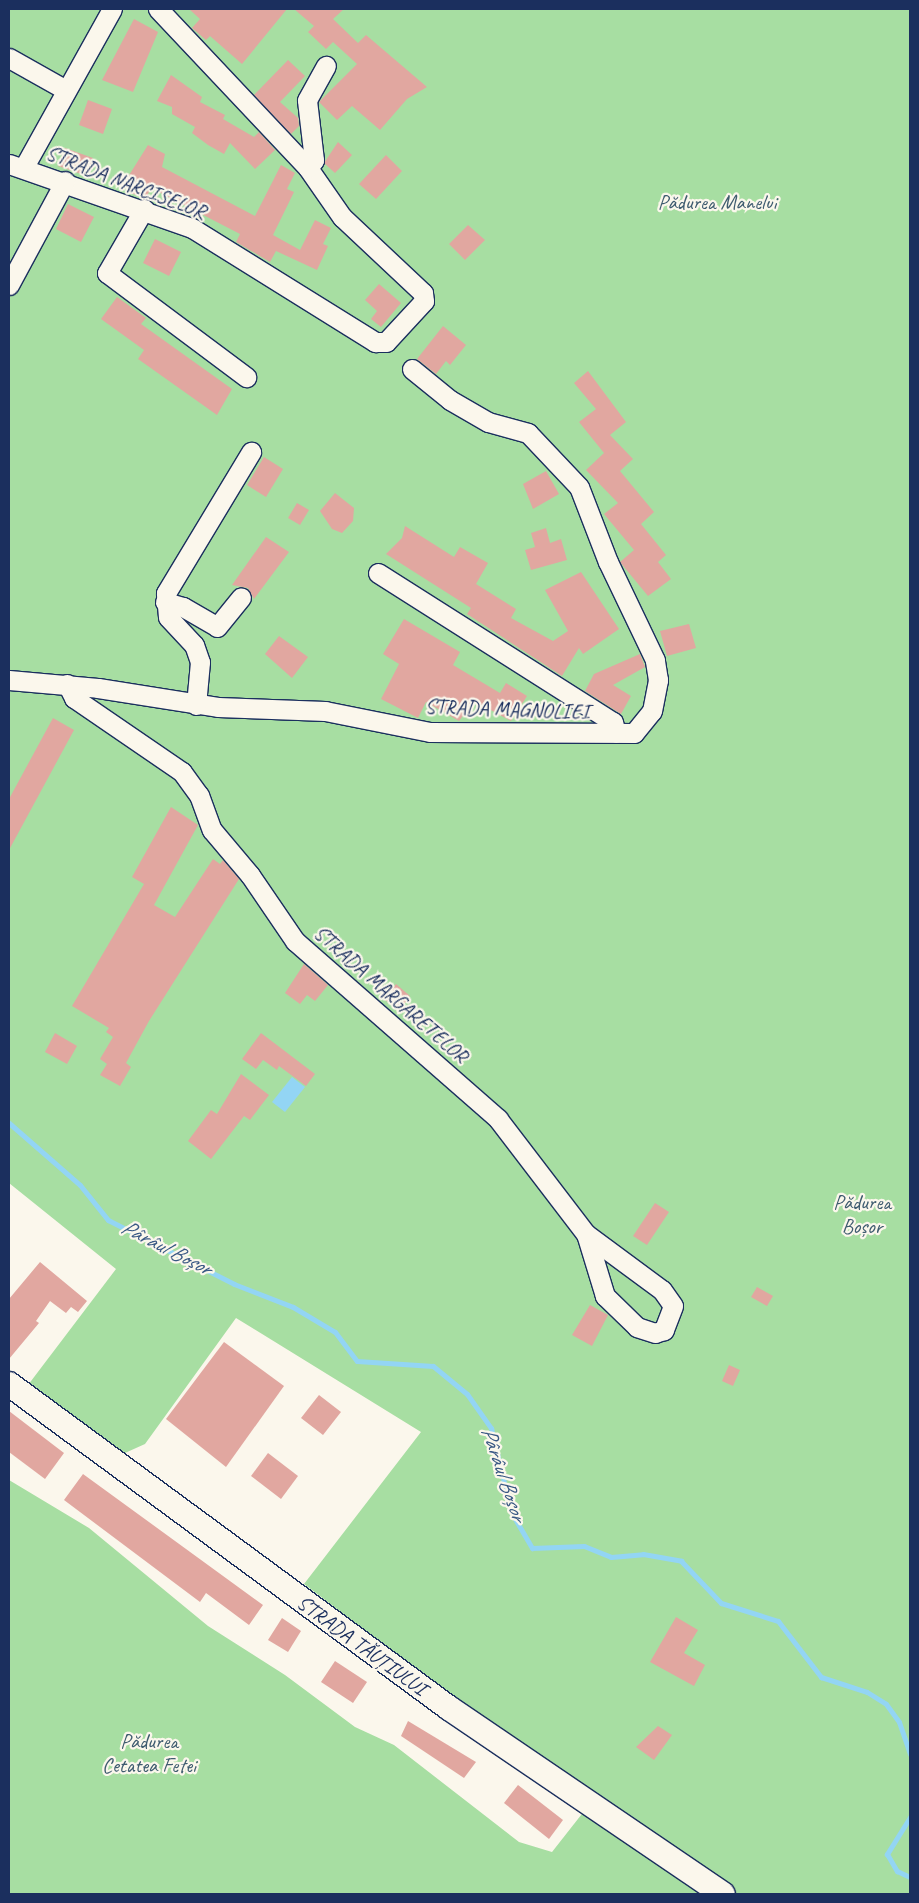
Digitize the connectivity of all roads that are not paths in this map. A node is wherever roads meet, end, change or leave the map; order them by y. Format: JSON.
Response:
{"nodes":[{"id":1,"x":112,"y":9,"type":"edge"},
{"id":2,"x":158,"y":9,"type":"edge"},
{"id":3,"x":9,"y":58,"type":"edge"},
{"id":4,"x":326,"y":66,"type":"dead end"},
{"id":5,"x":64,"y":89,"type":"junction"},
{"id":6,"x":16,"y":166,"type":"edge"},
{"id":7,"x":308,"y":168,"type":"junction"},
{"id":8,"x":65,"y":181,"type":"junction"},
{"id":9,"x":144,"y":209,"type":"junction"},
{"id":10,"x":9,"y":285,"type":"edge"},
{"id":11,"x":412,"y":369,"type":"dead end"},
{"id":12,"x":246,"y":377,"type":"dead end"},
{"id":13,"x":252,"y":452,"type":"dead end"},
{"id":14,"x":378,"y":573,"type":"dead end"},
{"id":15,"x":241,"y":597,"type":"dead end"},
{"id":16,"x":165,"y":602,"type":"junction"},
{"id":17,"x":9,"y":680,"type":"edge"},
{"id":18,"x":67,"y":684,"type":"junction"},
{"id":19,"x":196,"y":705,"type":"junction"},
{"id":20,"x":616,"y":734,"type":"junction"},
{"id":21,"x":586,"y":1234,"type":"junction"},
{"id":22,"x":9,"y":1384,"type":"edge"},
{"id":23,"x":723,"y":1894,"type":"edge"}],
"edges":[{"from":1,"to":5,"type":"street"},
{"from":2,"to":7,"type":"street"},
{"from":3,"to":5,"type":"street"},
{"from":4,"to":7,"type":"street"},
{"from":5,"to":6,"type":"street"},
{"from":6,"to":8,"type":"street","name":"STRADA NARCISELOR"},
{"from":7,"to":9,"type":"street","name":"STRADA NARCISELOR"},
{"from":8,"to":9,"type":"street","name":"STRADA NARCISELOR"},
{"from":8,"to":10,"type":"street"},
{"from":9,"to":12,"type":"street"},
{"from":11,"to":20,"type":"street","name":"STRADA MAGNOLIEI"},
{"from":13,"to":16,"type":"street"},
{"from":14,"to":20,"type":"street"},
{"from":15,"to":16,"type":"street"},
{"from":16,"to":19,"type":"street"},
{"from":17,"to":18,"type":"street"},
{"from":18,"to":19,"type":"street","name":"STRADA MAGNOLIEI"},
{"from":18,"to":21,"type":"street","name":"STRADA MARGARETELOR"},
{"from":19,"to":20,"type":"street","name":"STRADA MAGNOLIEI"},
{"from":21,"to":21,"type":"street","name":"STRADA MARGARETELOR"},
{"from":22,"to":23,"type":"main road","name":"STRADA TĂUȚIULUI"}]}
